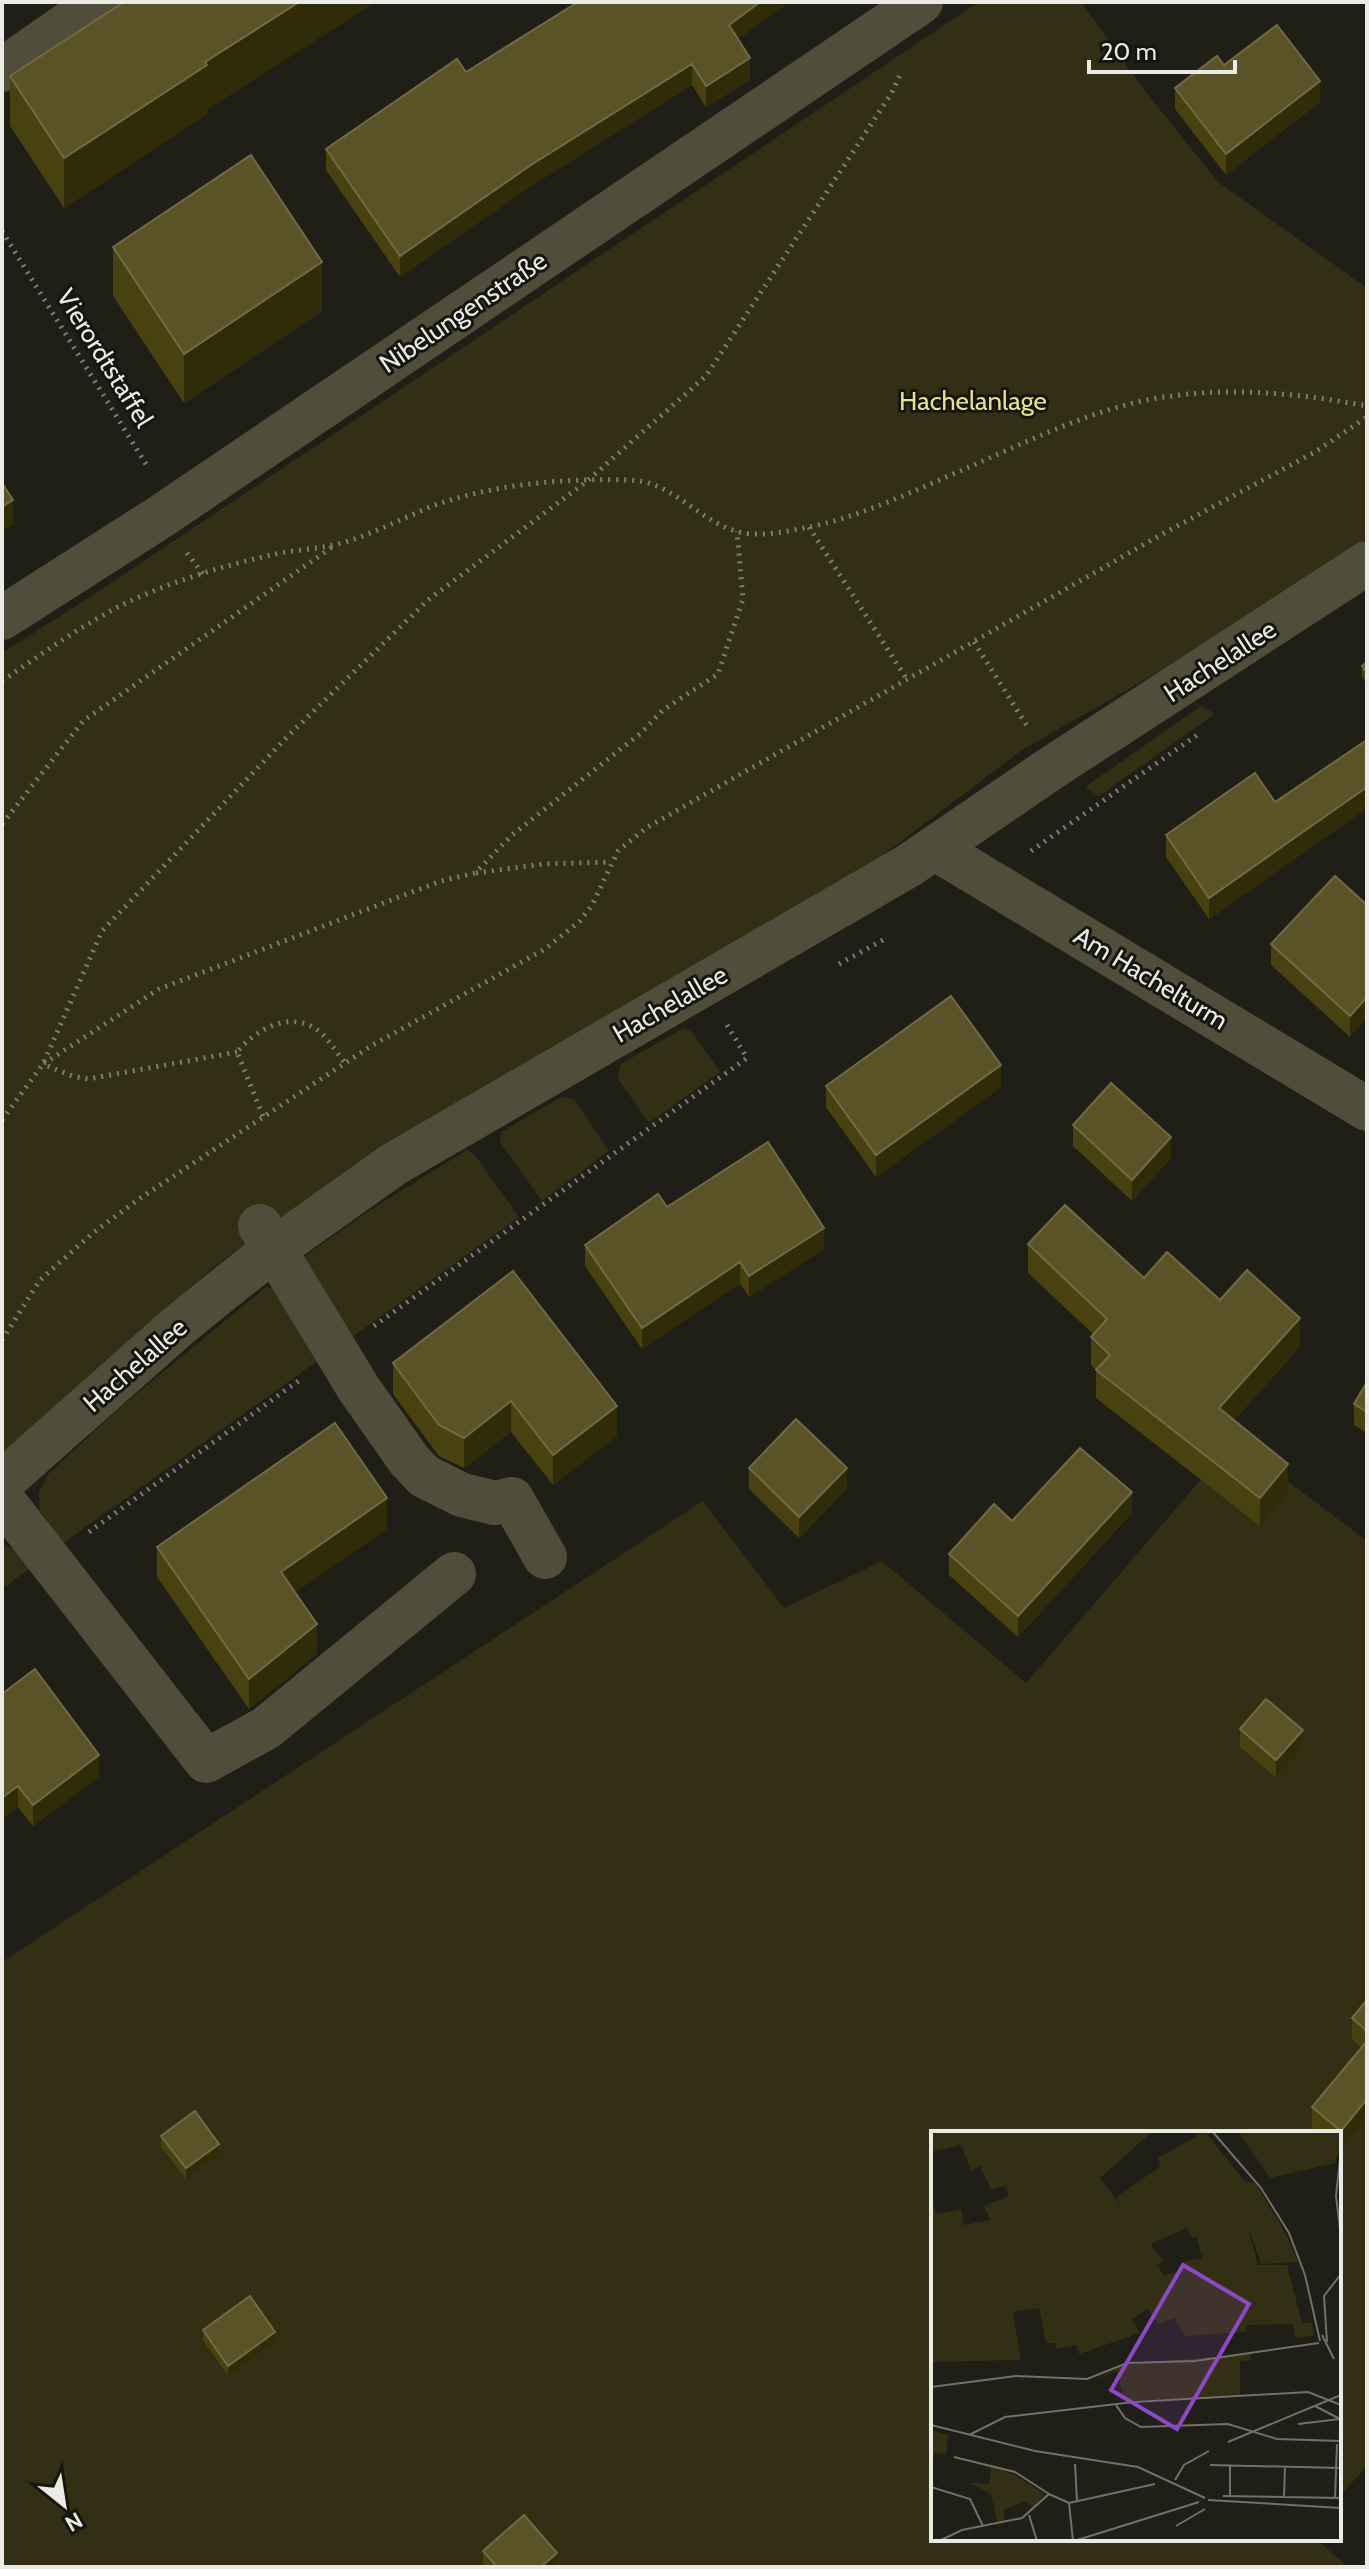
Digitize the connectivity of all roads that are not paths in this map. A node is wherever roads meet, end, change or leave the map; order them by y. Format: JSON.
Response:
{"nodes":[{"id":1,"x":99,"y":2,"type":"edge"},
{"id":2,"x":912,"y":9,"type":"edge"},
{"id":3,"x":2,"y":70,"type":"edge"},
{"id":4,"x":1367,"y":563,"type":"edge"},
{"id":5,"x":2,"y":618,"type":"edge"},
{"id":6,"x":934,"y":848,"type":"junction"},
{"id":7,"x":1367,"y":1109,"type":"edge"},
{"id":8,"x":266,"y":1238,"type":"junction"},
{"id":9,"x":2,"y":1482,"type":"edge"},
{"id":10,"x":2,"y":1499,"type":"edge"},
{"id":11,"x":545,"y":1557,"type":"dead end"},
{"id":12,"x":454,"y":1574,"type":"dead end"}],
"edges":[{"from":1,"to":3,"type":"street"},
{"from":2,"to":5,"type":"street","name":"Nibelungenstraße"},
{"from":4,"to":6,"type":"street","name":"Hachelallee"},
{"from":6,"to":7,"type":"street","name":"Am Hachelturm"},
{"from":6,"to":8,"type":"street","name":"Hachelallee"},
{"from":8,"to":9,"type":"street","name":"Hachelallee"},
{"from":8,"to":11,"type":"street"},
{"from":10,"to":12,"type":"street"}]}
